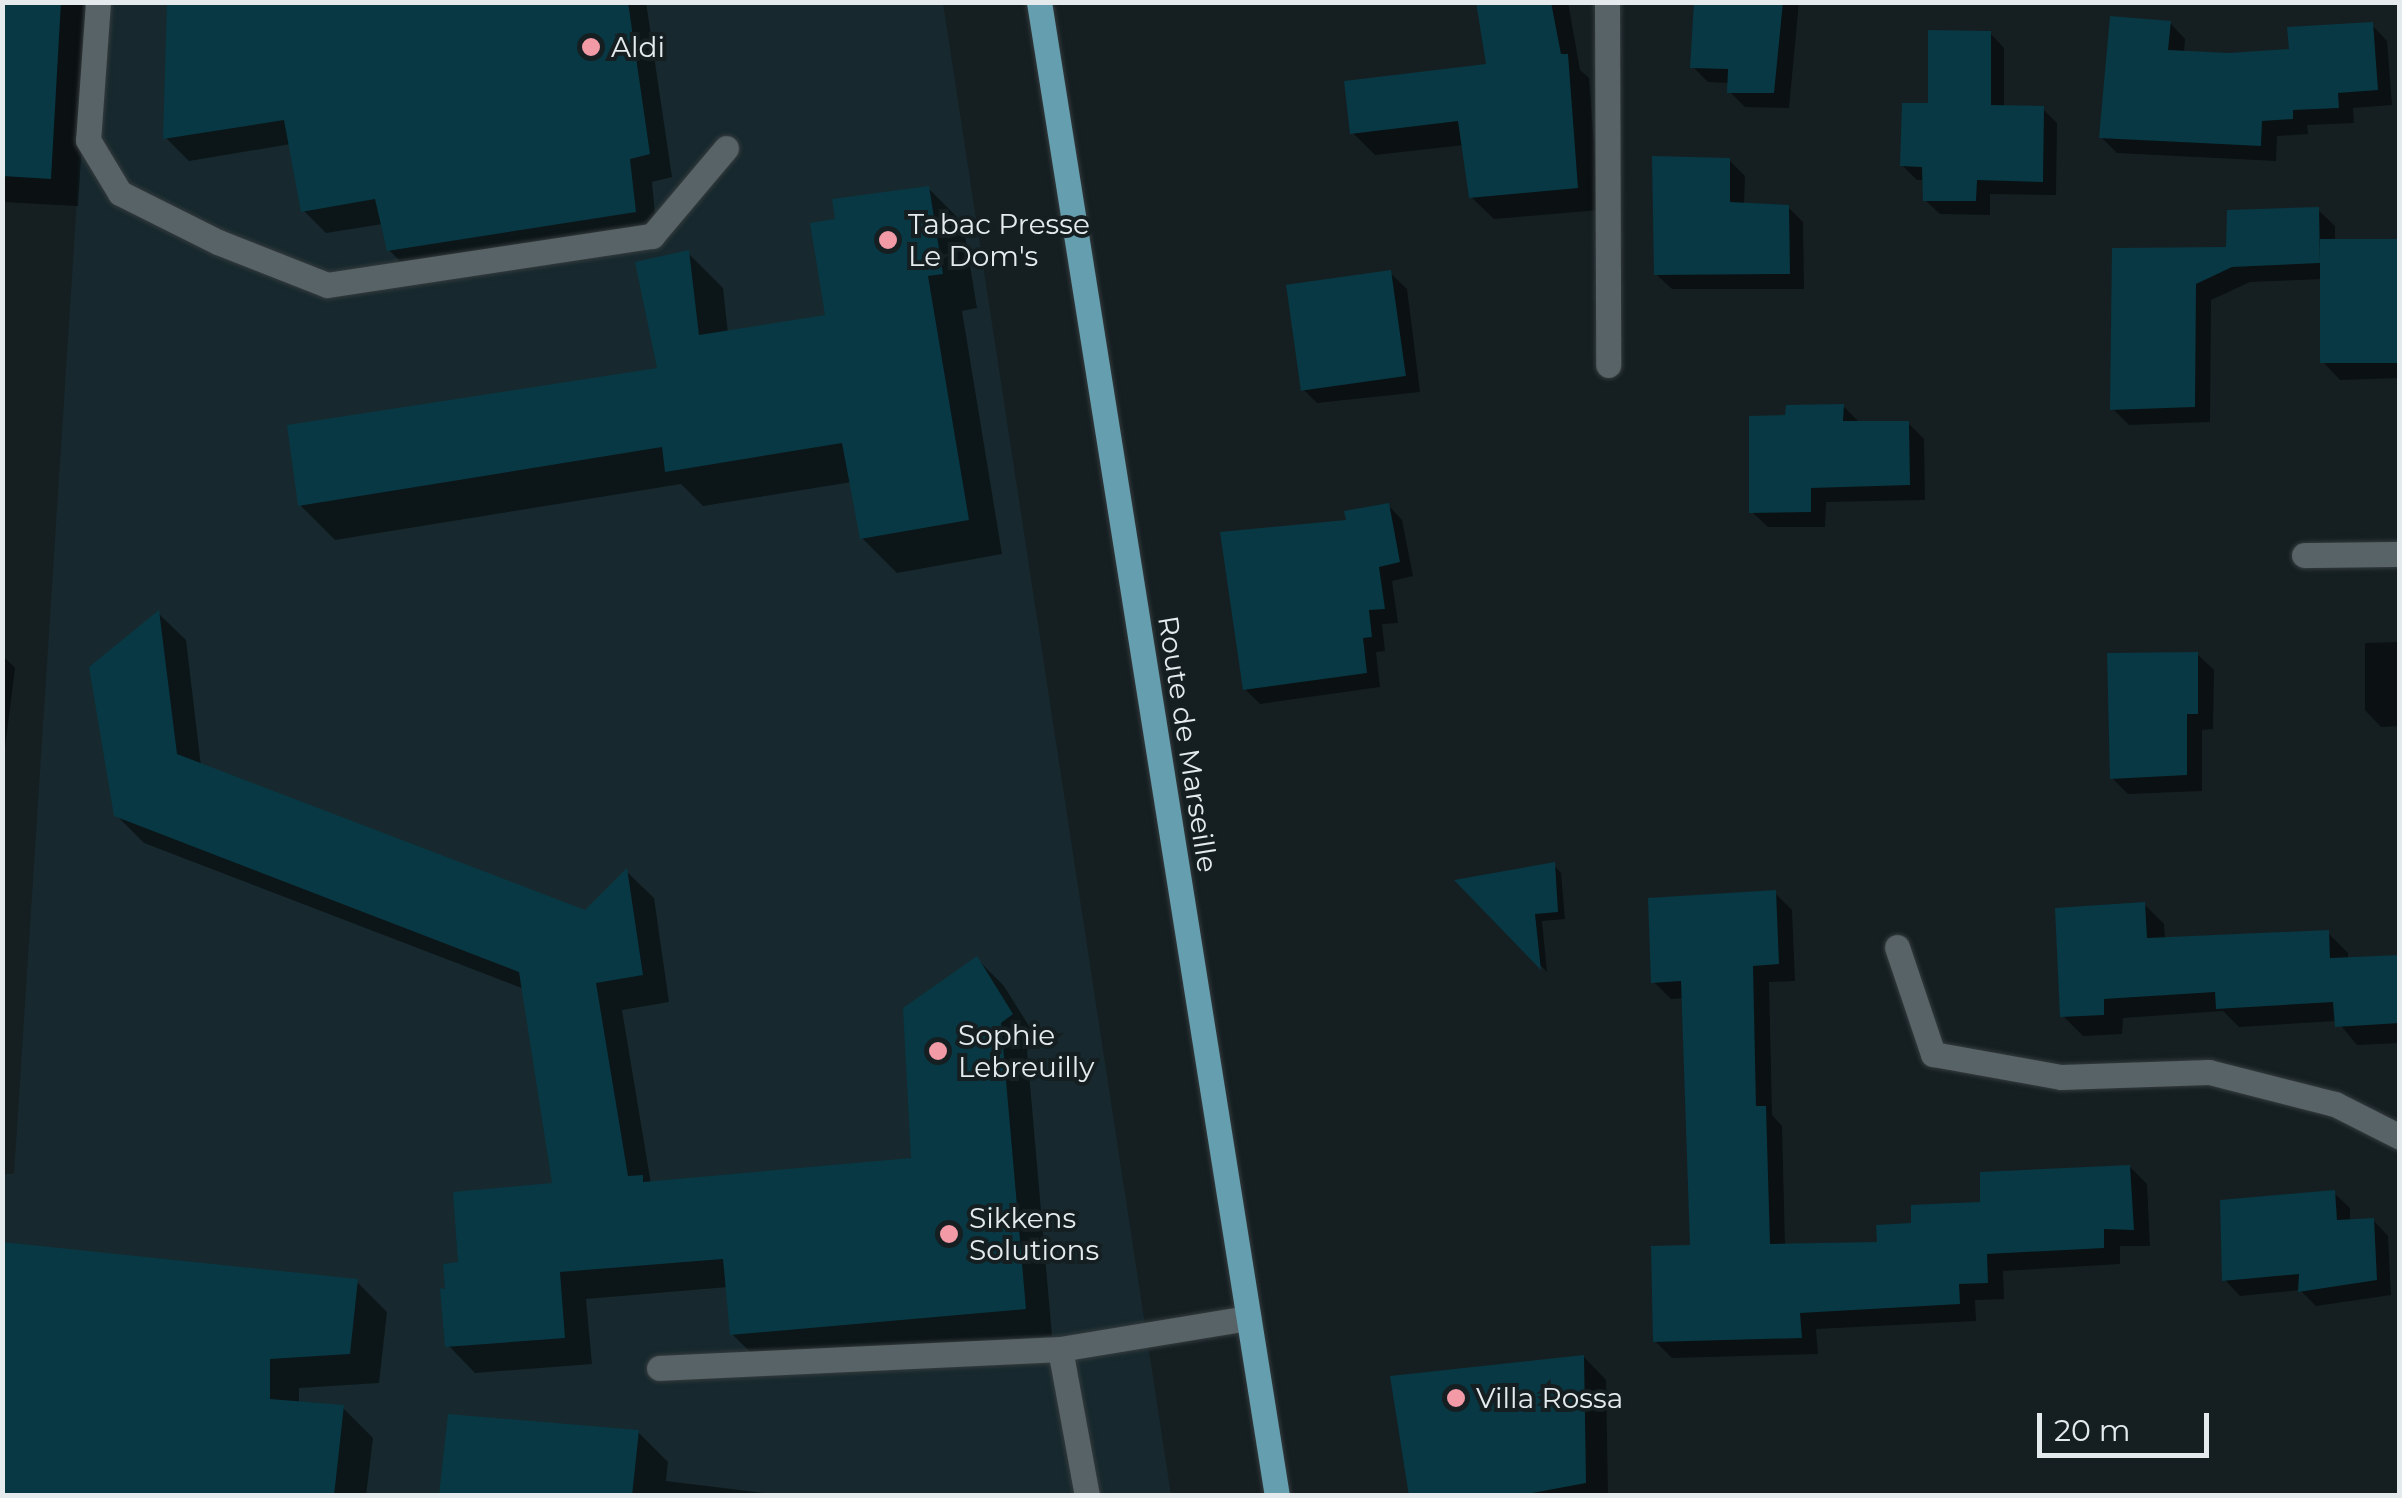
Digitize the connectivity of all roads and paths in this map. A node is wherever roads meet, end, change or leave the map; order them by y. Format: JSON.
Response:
{"nodes":[{"id":1,"x":98,"y":2,"type":"edge"},
{"id":2,"x":1039,"y":2,"type":"edge"},
{"id":3,"x":1607,"y":2,"type":"edge"},
{"id":4,"x":726,"y":148,"type":"dead end"},
{"id":5,"x":1608,"y":365,"type":"dead end"},
{"id":6,"x":2400,"y":554,"type":"edge"},
{"id":7,"x":2304,"y":555,"type":"dead end"},
{"id":8,"x":1897,"y":947,"type":"dead end"},
{"id":9,"x":2400,"y":1137,"type":"edge"},
{"id":10,"x":1248,"y":1318,"type":"junction"},
{"id":11,"x":1060,"y":1349,"type":"junction"},
{"id":12,"x":659,"y":1368,"type":"dead end"},
{"id":13,"x":1086,"y":1496,"type":"edge"},
{"id":14,"x":1277,"y":1496,"type":"edge"}],
"edges":[{"from":1,"to":4,"type":"street"},
{"from":2,"to":10,"type":"main road","name":"Route de Marseille"},
{"from":3,"to":5,"type":"street"},
{"from":6,"to":7,"type":"street"},
{"from":8,"to":9,"type":"street"},
{"from":10,"to":11,"type":"street"},
{"from":10,"to":14,"type":"main road","name":"Route de Marseille"},
{"from":11,"to":12,"type":"street"},
{"from":11,"to":13,"type":"street"}]}
